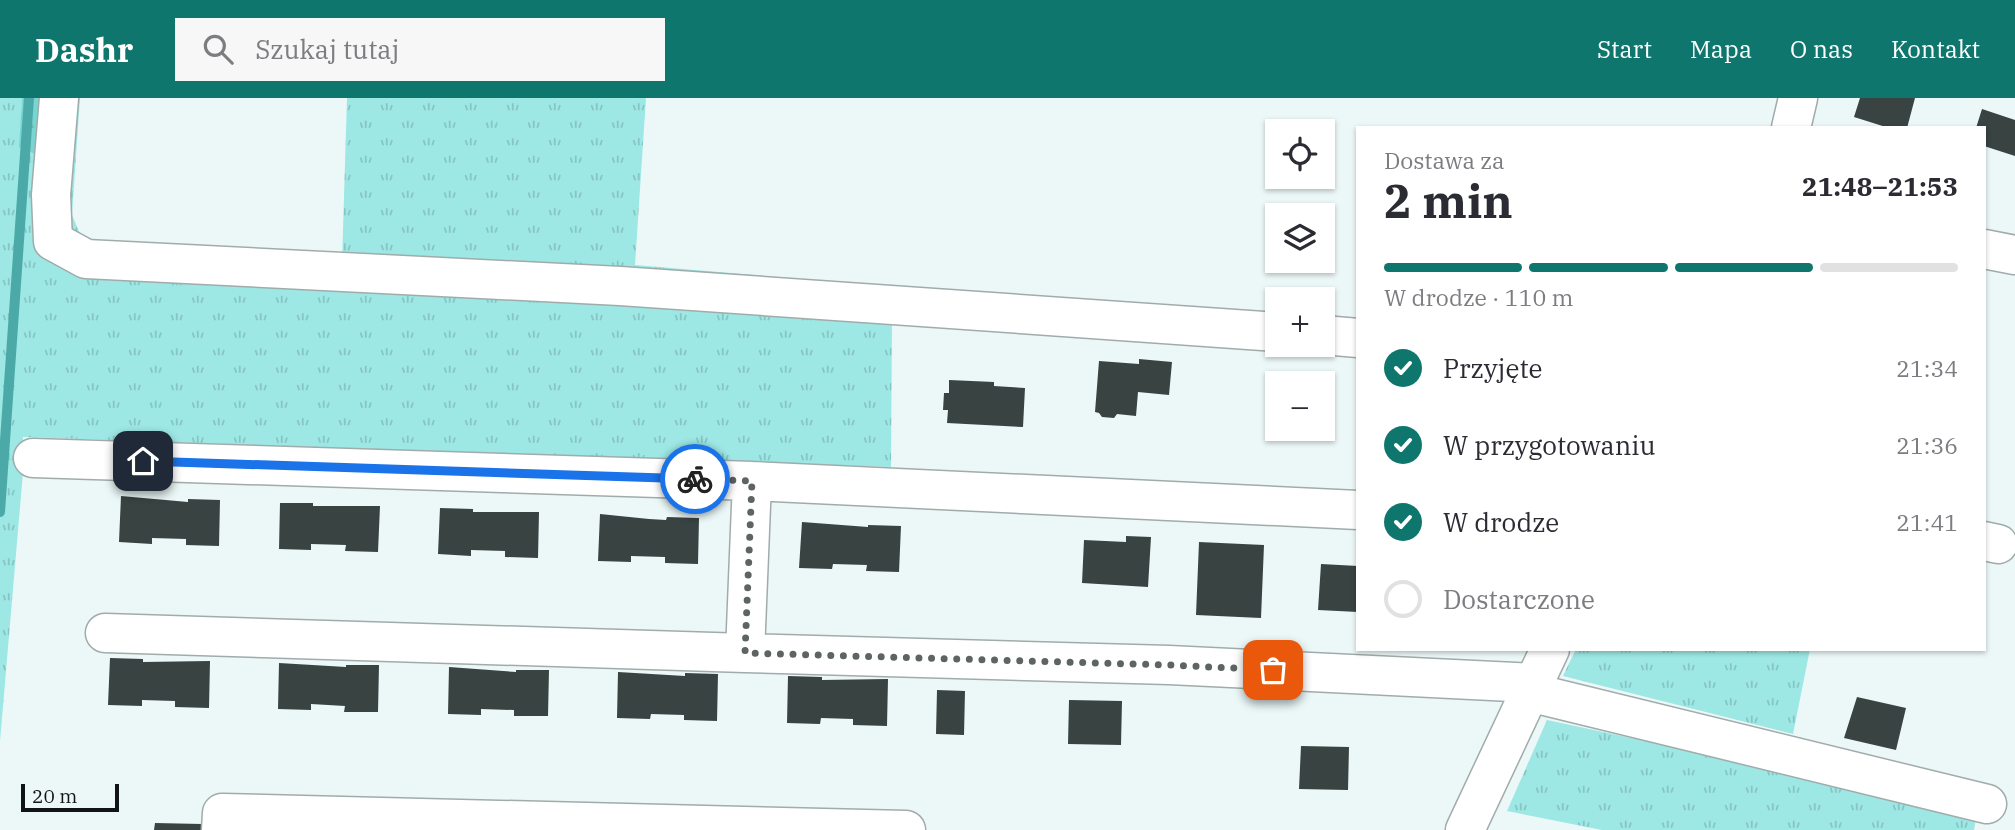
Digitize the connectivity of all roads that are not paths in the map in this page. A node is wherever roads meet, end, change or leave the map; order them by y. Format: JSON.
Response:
{"nodes":[{"id":1,"x":59,"y":98,"type":"edge"},
{"id":2,"x":1798,"y":98,"type":"edge"},
{"id":3,"x":1791,"y":126,"type":"edge"},
{"id":4,"x":1986,"y":249,"type":"edge"},
{"id":5,"x":2015,"y":256,"type":"edge"},
{"id":6,"x":1265,"y":331,"type":"edge"},
{"id":7,"x":1335,"y":336,"type":"edge"},
{"id":8,"x":1356,"y":338,"type":"edge"},
{"id":9,"x":33,"y":458,"type":"dead end"},
{"id":10,"x":752,"y":481,"type":"junction"},
{"id":11,"x":1356,"y":510,"type":"edge"},
{"id":12,"x":105,"y":633,"type":"dead end"},
{"id":13,"x":1549,"y":651,"type":"edge"},
{"id":14,"x":745,"y":653,"type":"junction"},
{"id":15,"x":1531,"y":688,"type":"junction"},
{"id":16,"x":1987,"y":804,"type":"dead end"},
{"id":17,"x":221,"y":830,"type":"edge"},
{"id":18,"x":906,"y":830,"type":"edge"},
{"id":19,"x":1465,"y":830,"type":"edge"}],
"edges":[{"from":1,"to":6,"type":"street"},
{"from":2,"to":3,"type":"street"},
{"from":4,"to":5,"type":"street"},
{"from":7,"to":8,"type":"street"},
{"from":9,"to":10,"type":"street"},
{"from":10,"to":11,"type":"street"},
{"from":10,"to":14,"type":"street"},
{"from":12,"to":14,"type":"street"},
{"from":13,"to":15,"type":"street"},
{"from":14,"to":15,"type":"street"},
{"from":15,"to":16,"type":"street"},
{"from":15,"to":19,"type":"street"},
{"from":17,"to":18,"type":"street"}]}
